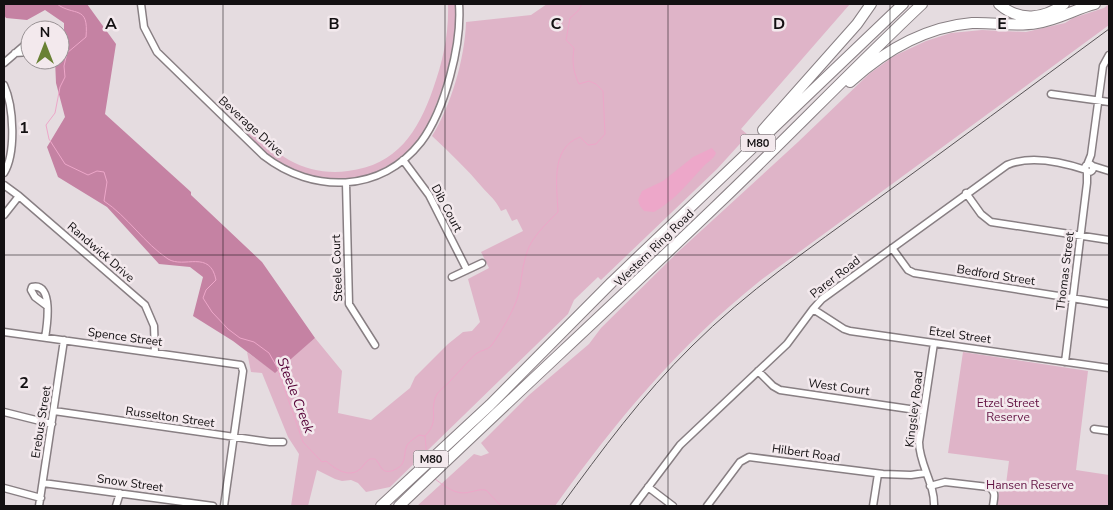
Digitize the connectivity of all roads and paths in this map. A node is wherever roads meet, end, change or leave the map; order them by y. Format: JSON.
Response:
{"nodes":[{"id":1,"x":141,"y":4,"type":"edge"},
{"id":2,"x":460,"y":4,"type":"edge"},
{"id":3,"x":871,"y":4,"type":"edge"},
{"id":4,"x":903,"y":4,"type":"edge"},
{"id":5,"x":922,"y":4,"type":"edge"},
{"id":6,"x":999,"y":4,"type":"edge"},
{"id":7,"x":1064,"y":4,"type":"edge"},
{"id":8,"x":1094,"y":4,"type":"edge"},
{"id":9,"x":20,"y":49,"type":"edge"},
{"id":10,"x":15,"y":53,"type":"junction"},
{"id":11,"x":20,"y":53,"type":"edge"},
{"id":12,"x":1109,"y":55,"type":"edge"},
{"id":13,"x":4,"y":63,"type":"edge"},
{"id":14,"x":4,"y":85,"type":"edge"},
{"id":15,"x":1051,"y":94,"type":"dead end"},
{"id":16,"x":1098,"y":100,"type":"junction"},
{"id":17,"x":1109,"y":102,"type":"edge"},
{"id":18,"x":403,"y":160,"type":"junction"},
{"id":19,"x":1089,"y":168,"type":"junction"},
{"id":20,"x":1106,"y":171,"type":"edge"},
{"id":21,"x":4,"y":173,"type":"edge"},
{"id":22,"x":741,"y":182,"type":"junction"},
{"id":23,"x":346,"y":183,"type":"junction"},
{"id":24,"x":4,"y":185,"type":"edge"},
{"id":25,"x":966,"y":194,"type":"junction"},
{"id":26,"x":19,"y":196,"type":"junction"},
{"id":27,"x":4,"y":215,"type":"edge"},
{"id":28,"x":1081,"y":235,"type":"junction"},
{"id":29,"x":1109,"y":240,"type":"edge"},
{"id":30,"x":892,"y":248,"type":"junction"},
{"id":31,"x":482,"y":262,"type":"dead end"},
{"id":32,"x":467,"y":270,"type":"junction"},
{"id":33,"x":452,"y":278,"type":"dead end"},
{"id":34,"x":612,"y":282,"type":"junction"},
{"id":35,"x":1073,"y":299,"type":"junction"},
{"id":36,"x":1109,"y":304,"type":"edge"},
{"id":37,"x":47,"y":306,"type":"dead end"},
{"id":38,"x":813,"y":309,"type":"junction"},
{"id":39,"x":4,"y":332,"type":"edge"},
{"id":40,"x":45,"y":338,"type":"junction"},
{"id":41,"x":64,"y":340,"type":"junction"},
{"id":42,"x":934,"y":343,"type":"junction"},
{"id":43,"x":375,"y":345,"type":"dead end"},
{"id":44,"x":155,"y":353,"type":"junction"},
{"id":45,"x":1065,"y":362,"type":"junction"},
{"id":46,"x":1109,"y":368,"type":"edge"},
{"id":47,"x":758,"y":371,"type":"junction"},
{"id":48,"x":54,"y":411,"type":"junction"},
{"id":49,"x":923,"y":411,"type":"junction"},
{"id":50,"x":4,"y":412,"type":"edge"},
{"id":51,"x":52,"y":424,"type":"junction"},
{"id":52,"x":1094,"y":429,"type":"dead end"},
{"id":53,"x":1109,"y":431,"type":"edge"},
{"id":54,"x":233,"y":437,"type":"junction"},
{"id":55,"x":283,"y":442,"type":"dead end"},
{"id":56,"x":925,"y":472,"type":"junction"},
{"id":57,"x":878,"y":474,"type":"junction"},
{"id":58,"x":43,"y":483,"type":"junction"},
{"id":59,"x":930,"y":486,"type":"junction"},
{"id":60,"x":648,"y":487,"type":"junction"},
{"id":61,"x":4,"y":488,"type":"edge"},
{"id":62,"x":120,"y":493,"type":"junction"},
{"id":63,"x":40,"y":498,"type":"junction"},
{"id":64,"x":182,"y":504,"type":"edge"},
{"id":65,"x":39,"y":506,"type":"edge"},
{"id":66,"x":116,"y":506,"type":"edge"},
{"id":67,"x":213,"y":506,"type":"edge"},
{"id":68,"x":224,"y":506,"type":"edge"},
{"id":69,"x":380,"y":506,"type":"edge"},
{"id":70,"x":399,"y":506,"type":"edge"},
{"id":71,"x":634,"y":506,"type":"edge"},
{"id":72,"x":673,"y":506,"type":"edge"},
{"id":73,"x":707,"y":506,"type":"edge"},
{"id":74,"x":873,"y":506,"type":"edge"},
{"id":75,"x":934,"y":506,"type":"edge"},
{"id":76,"x":993,"y":506,"type":"edge"}],
"edges":[{"from":1,"to":23,"type":"street","name":"Beverage Drive"},
{"from":2,"to":18,"type":"street","name":"Beverage Drive"},
{"from":3,"to":34,"type":"highway"},
{"from":4,"to":34,"type":"highway","name":"Western Ring Road","number":"M80"},
{"from":5,"to":22,"type":"highway","name":"Western Ring Road","number":"M80"},
{"from":6,"to":7,"type":"highway"},
{"from":8,"to":22,"type":"highway"},
{"from":9,"to":10,"type":"street"},
{"from":10,"to":11,"type":"street"},
{"from":10,"to":13,"type":"street"},
{"from":12,"to":16,"type":"street","name":"Thomas Street"},
{"from":14,"to":21,"type":"street"},
{"from":15,"to":16,"type":"street"},
{"from":16,"to":17,"type":"street"},
{"from":16,"to":19,"type":"street","name":"Thomas Street"},
{"from":18,"to":23,"type":"street","name":"Beverage Drive"},
{"from":18,"to":32,"type":"street","name":"Dib Court"},
{"from":19,"to":20,"type":"street","name":"Parer Road"},
{"from":19,"to":25,"type":"street","name":"Parer Road"},
{"from":19,"to":28,"type":"street","name":"Thomas Street"},
{"from":22,"to":70,"type":"highway","name":"Western Ring Road","number":"M80"},
{"from":23,"to":43,"type":"street","name":"Steele Court"},
{"from":24,"to":26,"type":"street","name":"Randwick Drive"},
{"from":25,"to":28,"type":"street"},
{"from":25,"to":30,"type":"street","name":"Parer Road"},
{"from":26,"to":27,"type":"street"},
{"from":26,"to":44,"type":"street","name":"Randwick Drive"},
{"from":28,"to":29,"type":"street"},
{"from":28,"to":35,"type":"street","name":"Thomas Street"},
{"from":30,"to":35,"type":"street","name":"Bedford Street"},
{"from":30,"to":38,"type":"street","name":"Parer Road"},
{"from":31,"to":32,"type":"street"},
{"from":32,"to":33,"type":"street"},
{"from":34,"to":69,"type":"highway","name":"Western Ring Road","number":"M80"},
{"from":35,"to":36,"type":"street","name":"Bedford Street"},
{"from":35,"to":45,"type":"street","name":"Thomas Street"},
{"from":37,"to":40,"type":"street"},
{"from":38,"to":42,"type":"street","name":"Etzel Street"},
{"from":38,"to":47,"type":"street","name":"Parer Road"},
{"from":39,"to":40,"type":"street","name":"Spence Street"},
{"from":40,"to":41,"type":"street","name":"Spence Street"},
{"from":41,"to":44,"type":"street","name":"Spence Street"},
{"from":41,"to":48,"type":"street","name":"Erebus Street"},
{"from":42,"to":45,"type":"street","name":"Etzel Street"},
{"from":42,"to":49,"type":"street","name":"Kingsley Road"},
{"from":44,"to":54,"type":"street","name":"Spence Street"},
{"from":45,"to":46,"type":"street","name":"Etzel Street"},
{"from":47,"to":49,"type":"street","name":"West Court"},
{"from":47,"to":60,"type":"street","name":"Parer Road"},
{"from":48,"to":51,"type":"street","name":"Erebus Street"},
{"from":48,"to":54,"type":"street","name":"Russelton Street"},
{"from":49,"to":56,"type":"street","name":"Kingsley Road"},
{"from":50,"to":51,"type":"street"},
{"from":51,"to":58,"type":"street","name":"Erebus Street"},
{"from":52,"to":53,"type":"street"},
{"from":54,"to":55,"type":"street","name":"Russelton Street"},
{"from":54,"to":68,"type":"street"},
{"from":56,"to":57,"type":"street","name":"Hilbert Road"},
{"from":56,"to":59,"type":"street","name":"Kingsley Road"},
{"from":57,"to":73,"type":"street","name":"Hilbert Road"},
{"from":57,"to":74,"type":"street"},
{"from":58,"to":62,"type":"street","name":"Snow Street"},
{"from":58,"to":63,"type":"street","name":"Erebus Street"},
{"from":59,"to":75,"type":"street","name":"Kingsley Road"},
{"from":59,"to":76,"type":"street"},
{"from":60,"to":71,"type":"street","name":"Parer Road"},
{"from":60,"to":72,"type":"street"},
{"from":61,"to":63,"type":"street"},
{"from":62,"to":64,"type":"street","name":"Snow Street"},
{"from":62,"to":66,"type":"street"},
{"from":63,"to":65,"type":"street","name":"Erebus Street"},
{"from":64,"to":67,"type":"street","name":"Snow Street"}]}
